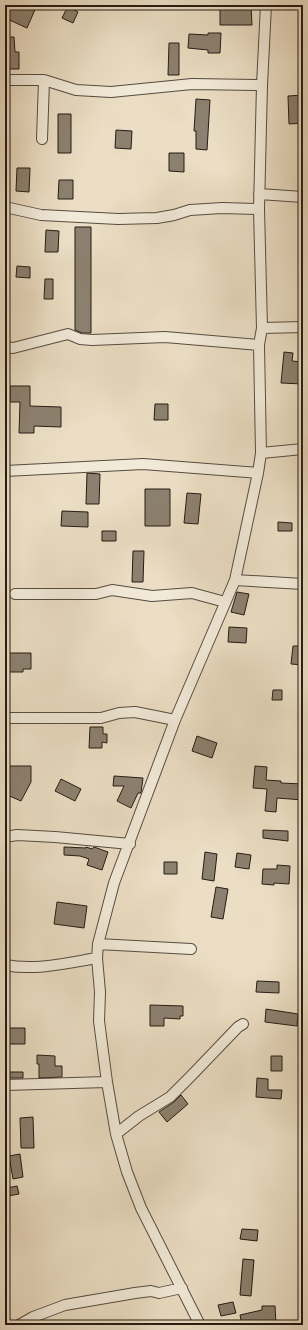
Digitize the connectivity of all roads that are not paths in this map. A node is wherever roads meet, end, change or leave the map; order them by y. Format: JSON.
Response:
{"nodes":[{"id":1,"x":266,"y":5,"type":"edge"},
{"id":2,"x":5,"y":80,"type":"edge"},
{"id":3,"x":44,"y":80,"type":"junction"},
{"id":4,"x":262,"y":85,"type":"junction"},
{"id":5,"x":42,"y":139,"type":"dead end"},
{"id":6,"x":260,"y":194,"type":"junction"},
{"id":7,"x":303,"y":197,"type":"edge"},
{"id":8,"x":5,"y":207,"type":"edge"},
{"id":9,"x":259,"y":209,"type":"junction"},
{"id":10,"x":303,"y":327,"type":"edge"},
{"id":11,"x":262,"y":328,"type":"junction"},
{"id":12,"x":259,"y":345,"type":"junction"},
{"id":13,"x":5,"y":347,"type":"edge"},
{"id":14,"x":303,"y":449,"type":"edge"},
{"id":15,"x":261,"y":453,"type":"junction"},
{"id":16,"x":5,"y":471,"type":"edge"},
{"id":17,"x":258,"y":473,"type":"junction"},
{"id":18,"x":235,"y":580,"type":"junction"},
{"id":19,"x":303,"y":584,"type":"edge"},
{"id":20,"x":15,"y":594,"type":"dead end"},
{"id":21,"x":226,"y":602,"type":"junction"},
{"id":22,"x":5,"y":718,"type":"edge"},
{"id":23,"x":175,"y":720,"type":"junction"},
{"id":24,"x":5,"y":837,"type":"edge"},
{"id":25,"x":130,"y":844,"type":"junction"},
{"id":26,"x":98,"y":944,"type":"junction"},
{"id":27,"x":191,"y":949,"type":"dead end"},
{"id":28,"x":97,"y":958,"type":"junction"},
{"id":29,"x":5,"y":966,"type":"edge"},
{"id":30,"x":243,"y":1024,"type":"dead end"},
{"id":31,"x":107,"y":1082,"type":"junction"},
{"id":32,"x":5,"y":1085,"type":"edge"},
{"id":33,"x":116,"y":1134,"type":"junction"},
{"id":34,"x":182,"y":1288,"type":"junction"},
{"id":35,"x":19,"y":1325,"type":"edge"},
{"id":36,"x":200,"y":1325,"type":"edge"}],
"edges":[{"from":1,"to":4,"type":"street"},
{"from":2,"to":3,"type":"street"},
{"from":3,"to":4,"type":"street"},
{"from":3,"to":5,"type":"street"},
{"from":4,"to":6,"type":"street"},
{"from":6,"to":7,"type":"street"},
{"from":6,"to":9,"type":"street"},
{"from":8,"to":9,"type":"street"},
{"from":9,"to":11,"type":"street"},
{"from":10,"to":11,"type":"street"},
{"from":11,"to":12,"type":"street"},
{"from":12,"to":13,"type":"street"},
{"from":12,"to":15,"type":"street"},
{"from":14,"to":15,"type":"street"},
{"from":15,"to":17,"type":"street"},
{"from":16,"to":17,"type":"street"},
{"from":17,"to":18,"type":"street"},
{"from":18,"to":19,"type":"street"},
{"from":18,"to":21,"type":"street"},
{"from":20,"to":21,"type":"street"},
{"from":21,"to":23,"type":"street"},
{"from":22,"to":23,"type":"street"},
{"from":23,"to":25,"type":"street"},
{"from":24,"to":25,"type":"street"},
{"from":25,"to":26,"type":"street"},
{"from":26,"to":27,"type":"street"},
{"from":26,"to":28,"type":"street"},
{"from":28,"to":29,"type":"street"},
{"from":28,"to":31,"type":"street"},
{"from":30,"to":33,"type":"street"},
{"from":31,"to":32,"type":"street"},
{"from":31,"to":33,"type":"street"},
{"from":33,"to":34,"type":"street"},
{"from":34,"to":35,"type":"street"},
{"from":34,"to":36,"type":"street"}]}
